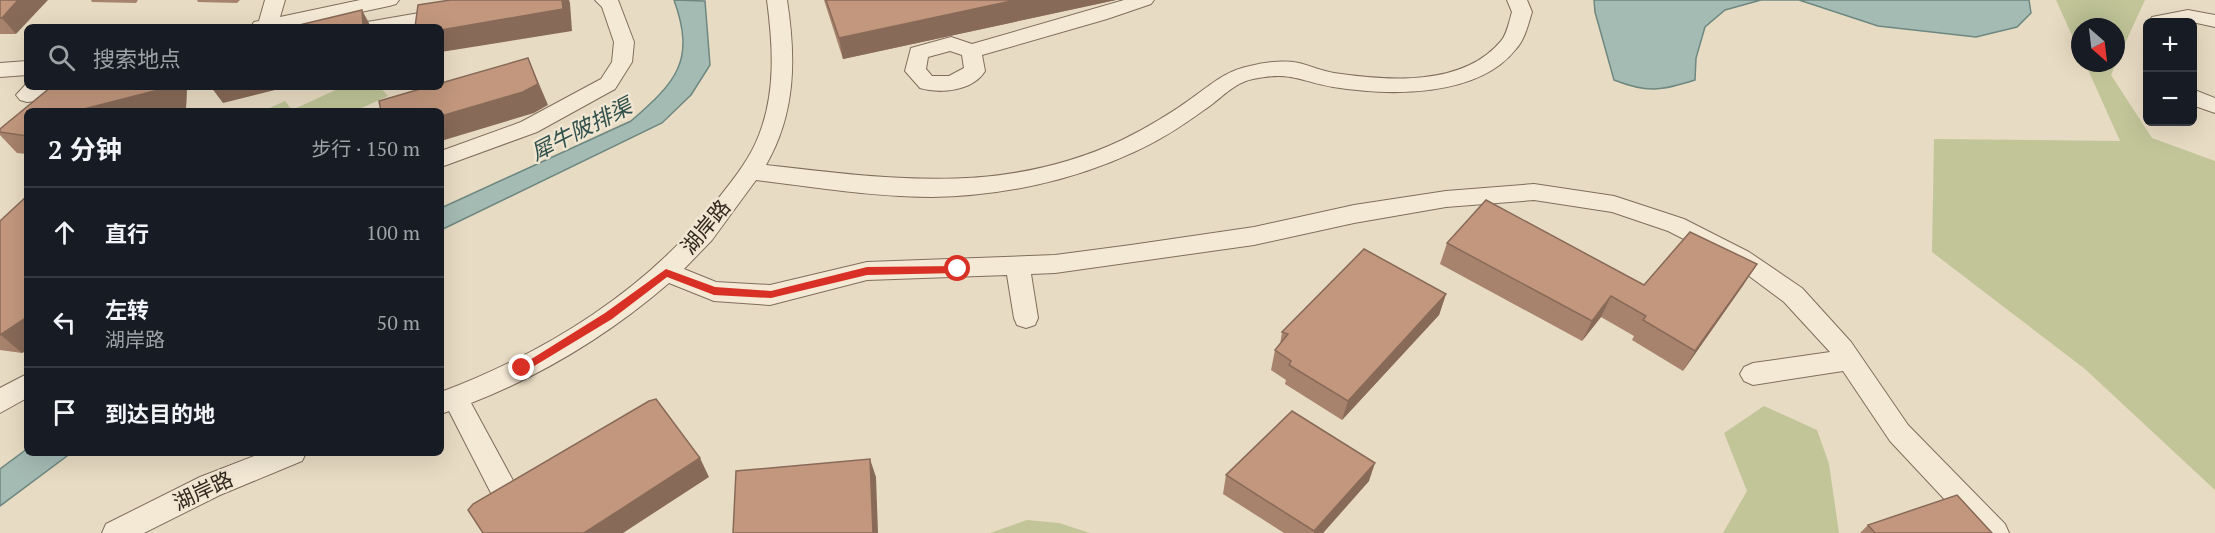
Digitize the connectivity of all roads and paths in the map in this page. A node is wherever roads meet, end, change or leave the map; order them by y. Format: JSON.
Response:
{"nodes":[{"id":1,"x":275,"y":0,"type":"edge"},
{"id":2,"x":389,"y":0,"type":"edge"},
{"id":3,"x":605,"y":0,"type":"edge"},
{"id":4,"x":1144,"y":0,"type":"edge"},
{"id":5,"x":1517,"y":0,"type":"edge"},
{"id":6,"x":774,"y":5,"type":"edge"},
{"id":7,"x":326,"y":6,"type":"edge"},
{"id":8,"x":468,"y":11,"type":"edge"},
{"id":9,"x":2178,"y":18,"type":"edge"},
{"id":10,"x":2215,"y":21,"type":"edge"},
{"id":11,"x":265,"y":24,"type":"edge"},
{"id":12,"x":270,"y":24,"type":"edge"},
{"id":13,"x":391,"y":24,"type":"edge"},
{"id":14,"x":971,"y":51,"type":"dead end"},
{"id":15,"x":24,"y":68,"type":"edge"},
{"id":16,"x":0,"y":70,"type":"edge"},
{"id":17,"x":32,"y":90,"type":"edge"},
{"id":18,"x":78,"y":90,"type":"edge"},
{"id":19,"x":2197,"y":98,"type":"edge"},
{"id":20,"x":2215,"y":106,"type":"edge"},
{"id":21,"x":444,"y":158,"type":"edge"},
{"id":22,"x":752,"y":171,"type":"junction"},
{"id":23,"x":1018,"y":266,"type":"junction"},
{"id":24,"x":666,"y":272,"type":"junction"},
{"id":25,"x":1026,"y":318,"type":"dead end"},
{"id":26,"x":1850,"y":360,"type":"junction"},
{"id":27,"x":1753,"y":374,"type":"dead end"},
{"id":28,"x":24,"y":387,"type":"edge"},
{"id":29,"x":448,"y":400,"type":"edge"},
{"id":30,"x":0,"y":402,"type":"edge"},
{"id":31,"x":285,"y":456,"type":"edge"},
{"id":32,"x":502,"y":486,"type":"edge"},
{"id":33,"x":116,"y":533,"type":"edge"},
{"id":34,"x":1995,"y":533,"type":"edge"}],
"edges":[{"from":1,"to":11,"type":"street"},
{"from":2,"to":7,"type":"street"},
{"from":3,"to":21,"type":"street"},
{"from":4,"to":14,"type":"street"},
{"from":5,"to":22,"type":"street"},
{"from":6,"to":22,"type":"street","name":"湖岸路"},
{"from":7,"to":12,"type":"street"},
{"from":8,"to":13,"type":"street"},
{"from":9,"to":10,"type":"street"},
{"from":15,"to":16,"type":"street"},
{"from":17,"to":18,"type":"street"},
{"from":19,"to":20,"type":"street"},
{"from":22,"to":24,"type":"street","name":"湖岸路"},
{"from":23,"to":24,"type":"street"},
{"from":23,"to":25,"type":"street"},
{"from":23,"to":26,"type":"street"},
{"from":24,"to":29,"type":"street","name":"湖岸路"},
{"from":26,"to":27,"type":"street"},
{"from":26,"to":34,"type":"street"},
{"from":28,"to":30,"type":"street"},
{"from":29,"to":32,"type":"street"},
{"from":31,"to":33,"type":"street","name":"湖岸路"}]}
